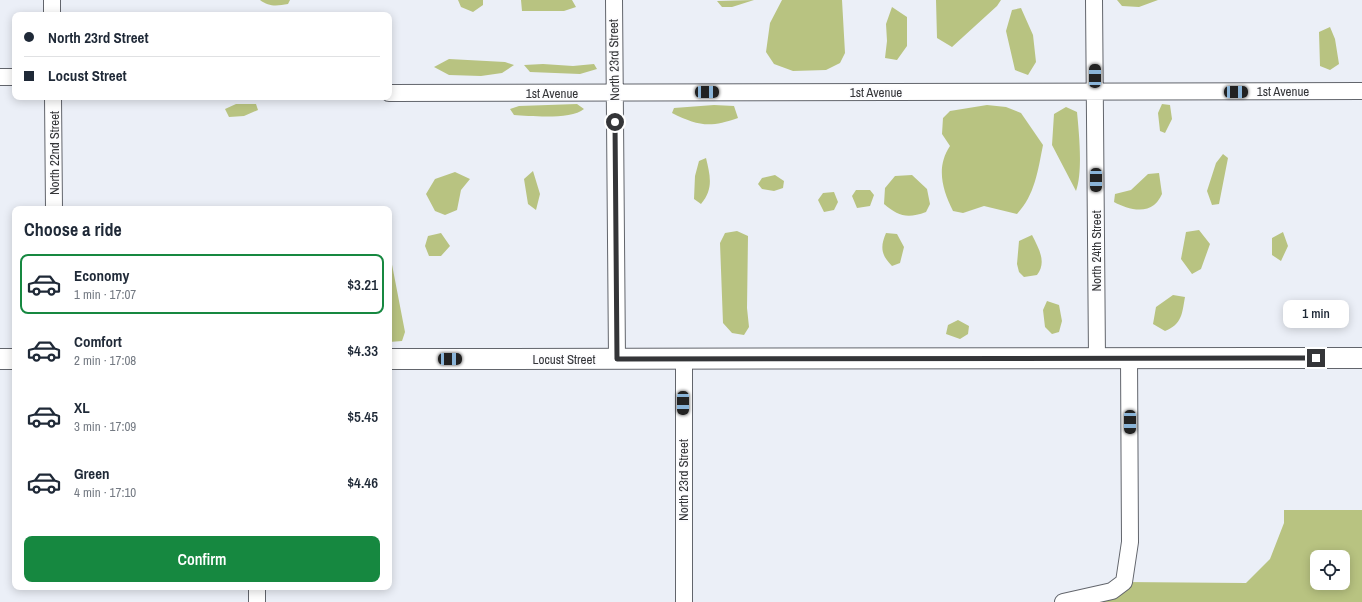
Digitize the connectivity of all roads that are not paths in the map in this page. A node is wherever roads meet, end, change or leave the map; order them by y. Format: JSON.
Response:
{"nodes":[{"id":1,"x":52,"y":0,"type":"edge"},
{"id":2,"x":614,"y":0,"type":"edge"},
{"id":3,"x":1094,"y":0,"type":"edge"},
{"id":4,"x":52,"y":12,"type":"edge"},
{"id":5,"x":0,"y":77,"type":"edge"},
{"id":6,"x":12,"y":77,"type":"edge"},
{"id":7,"x":1362,"y":91,"type":"edge"},
{"id":8,"x":1095,"y":92,"type":"junction"},
{"id":9,"x":392,"y":93,"type":"edge"},
{"id":10,"x":614,"y":93,"type":"junction"},
{"id":11,"x":53,"y":100,"type":"edge"},
{"id":12,"x":54,"y":206,"type":"edge"},
{"id":13,"x":1097,"y":358,"type":"junction"},
{"id":14,"x":1130,"y":358,"type":"junction"},
{"id":15,"x":1362,"y":358,"type":"edge"},
{"id":16,"x":12,"y":359,"type":"edge"},
{"id":17,"x":392,"y":359,"type":"edge"},
{"id":18,"x":617,"y":359,"type":"junction"},
{"id":19,"x":684,"y":359,"type":"junction"},
{"id":20,"x":0,"y":360,"type":"edge"},
{"id":21,"x":257,"y":590,"type":"edge"},
{"id":22,"x":257,"y":602,"type":"edge"},
{"id":23,"x":684,"y":602,"type":"edge"},
{"id":24,"x":1063,"y":602,"type":"edge"}],
"edges":[{"from":1,"to":4,"type":"street"},
{"from":2,"to":10,"type":"street","name":"North 23rd Street"},
{"from":3,"to":8,"type":"street","name":"North 24th Street"},
{"from":5,"to":6,"type":"street"},
{"from":7,"to":8,"type":"street","name":"1st Avenue"},
{"from":8,"to":10,"type":"street","name":"1st Avenue"},
{"from":8,"to":13,"type":"street","name":"North 24th Street"},
{"from":9,"to":10,"type":"street","name":"1st Avenue"},
{"from":10,"to":18,"type":"street","name":"North 23rd Street"},
{"from":11,"to":12,"type":"street","name":"North 22nd Street"},
{"from":13,"to":14,"type":"street","name":"Locust Street"},
{"from":13,"to":19,"type":"street","name":"Locust Street"},
{"from":14,"to":15,"type":"street","name":"Locust Street"},
{"from":14,"to":24,"type":"street"},
{"from":16,"to":20,"type":"street"},
{"from":17,"to":18,"type":"street","name":"Locust Street"},
{"from":18,"to":19,"type":"street","name":"Locust Street"},
{"from":19,"to":23,"type":"street","name":"North 23rd Street"},
{"from":21,"to":22,"type":"street"}]}
